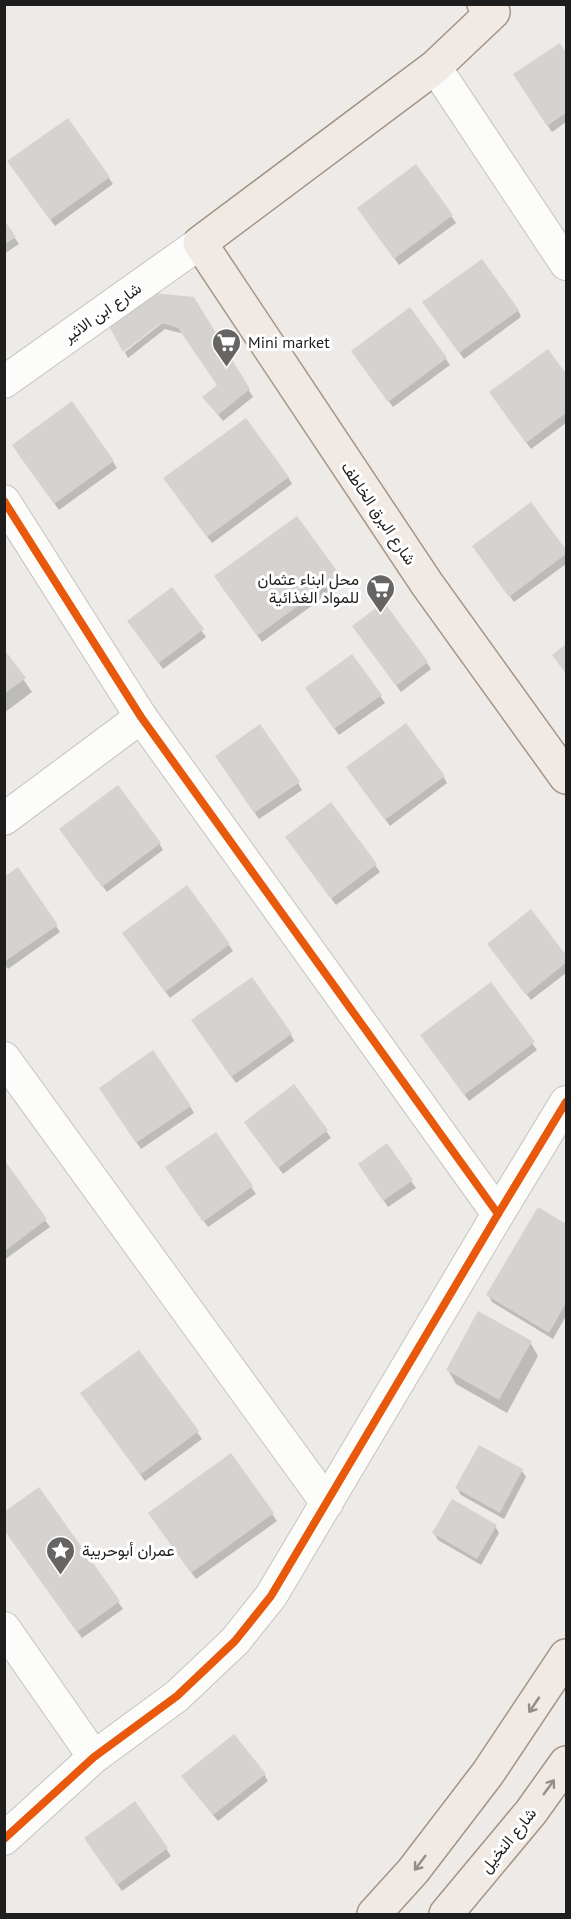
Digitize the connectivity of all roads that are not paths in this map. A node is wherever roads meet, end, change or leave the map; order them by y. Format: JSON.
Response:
{"nodes":[{"id":1,"x":494,"y":7,"type":"edge"},
{"id":2,"x":435,"y":67,"type":"junction"},
{"id":3,"x":200,"y":243,"type":"junction"},
{"id":4,"x":567,"y":264,"type":"edge"},
{"id":5,"x":4,"y":382,"type":"edge"},
{"id":6,"x":4,"y":501,"type":"edge"},
{"id":7,"x":141,"y":717,"type":"junction"},
{"id":8,"x":567,"y":777,"type":"edge"},
{"id":9,"x":4,"y":819,"type":"edge"},
{"id":10,"x":4,"y":1058,"type":"edge"},
{"id":11,"x":567,"y":1102,"type":"edge"},
{"id":12,"x":498,"y":1214,"type":"junction"},
{"id":13,"x":327,"y":1503,"type":"junction"},
{"id":14,"x":4,"y":1628,"type":"edge"},
{"id":15,"x":567,"y":1656,"type":"edge"},
{"id":16,"x":94,"y":1757,"type":"junction"},
{"id":17,"x":567,"y":1763,"type":"edge"},
{"id":18,"x":4,"y":1839,"type":"edge"},
{"id":19,"x":374,"y":1914,"type":"edge"},
{"id":20,"x":446,"y":1914,"type":"edge"}],
"edges":[{"from":1,"to":2,"type":"main road"},
{"from":2,"to":3,"type":"main road"},
{"from":2,"to":4,"type":"street"},
{"from":3,"to":5,"type":"street","name":"شارع ابن الاثير"},
{"from":3,"to":8,"type":"main road","name":"شارع البرق الخاطف"},
{"from":6,"to":7,"type":"street"},
{"from":7,"to":9,"type":"street"},
{"from":7,"to":12,"type":"street"},
{"from":10,"to":13,"type":"street"},
{"from":11,"to":12,"type":"street"},
{"from":12,"to":13,"type":"street"},
{"from":13,"to":16,"type":"street"},
{"from":14,"to":16,"type":"street"},
{"from":15,"to":19,"type":"main road","one_way":true},
{"from":16,"to":18,"type":"street"},
{"from":20,"to":17,"type":"main road","name":"شارع النخيل","one_way":true}]}
